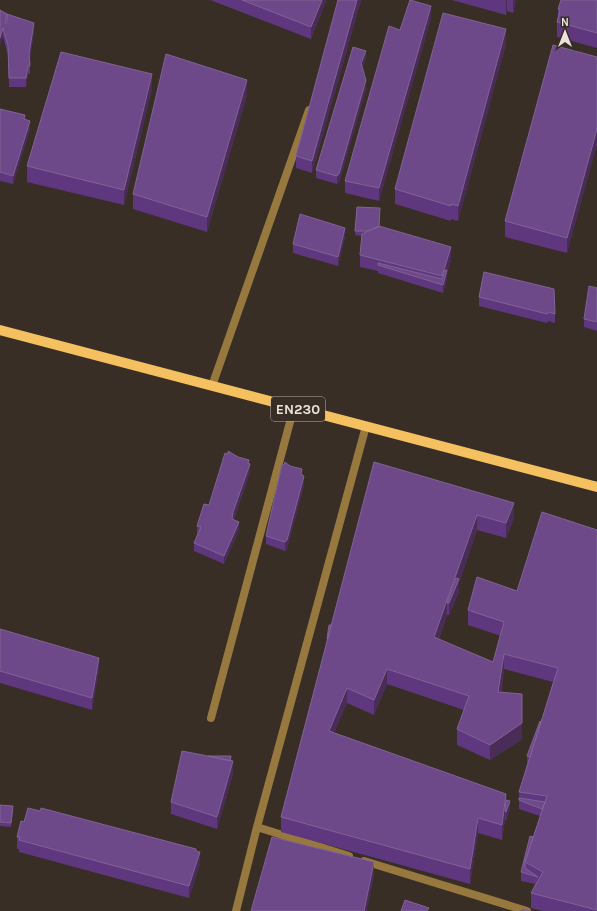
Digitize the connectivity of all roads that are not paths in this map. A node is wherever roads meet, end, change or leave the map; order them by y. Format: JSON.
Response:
{"nodes":[{"id":1,"x":311,"y":104,"type":"edge"},
{"id":2,"x":0,"y":330,"type":"edge"},
{"id":3,"x":212,"y":386,"type":"junction"},
{"id":4,"x":294,"y":408,"type":"junction"},
{"id":5,"x":366,"y":426,"type":"junction"},
{"id":6,"x":597,"y":487,"type":"edge"},
{"id":7,"x":212,"y":718,"type":"dead end"},
{"id":8,"x":256,"y":827,"type":"junction"},
{"id":9,"x":236,"y":911,"type":"edge"},
{"id":10,"x":527,"y":911,"type":"edge"}],
"edges":[{"from":1,"to":3,"type":"street"},
{"from":2,"to":3,"type":"main road","number":"EN230"},
{"from":3,"to":4,"type":"main road","number":"EN230"},
{"from":4,"to":5,"type":"main road","number":"EN230"},
{"from":4,"to":7,"type":"street"},
{"from":5,"to":6,"type":"main road","number":"EN230"},
{"from":5,"to":8,"type":"street"},
{"from":8,"to":9,"type":"street"},
{"from":8,"to":10,"type":"street"}]}
